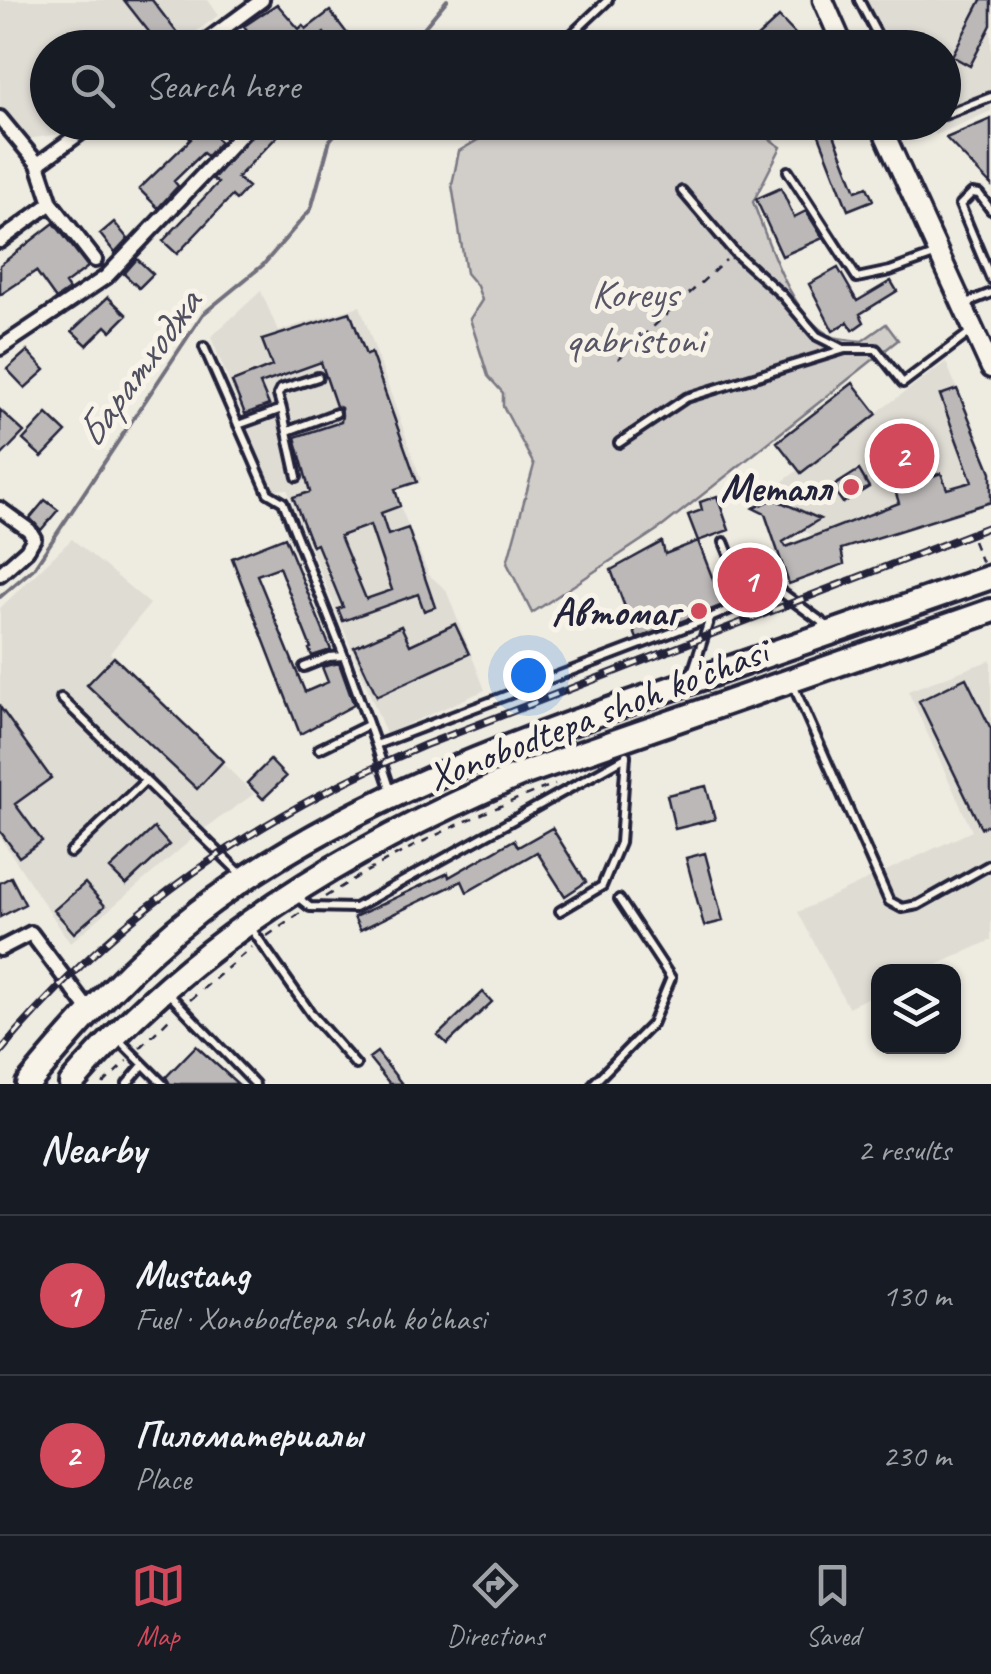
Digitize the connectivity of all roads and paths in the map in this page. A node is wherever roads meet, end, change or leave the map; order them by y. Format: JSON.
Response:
{"nodes":[{"id":1,"x":262,"y":0,"type":"edge"},
{"id":2,"x":608,"y":0,"type":"edge"},
{"id":3,"x":822,"y":0,"type":"edge"},
{"id":4,"x":859,"y":0,"type":"edge"},
{"id":5,"x":221,"y":30,"type":"edge"},
{"id":6,"x":576,"y":30,"type":"edge"},
{"id":7,"x":836,"y":30,"type":"edge"},
{"id":8,"x":875,"y":30,"type":"edge"},
{"id":9,"x":991,"y":97,"type":"edge"},
{"id":10,"x":961,"y":108,"type":"edge"},
{"id":11,"x":0,"y":118,"type":"edge"},
{"id":12,"x":71,"y":140,"type":"edge"},
{"id":13,"x":235,"y":140,"type":"edge"},
{"id":14,"x":887,"y":140,"type":"edge"},
{"id":15,"x":38,"y":164,"type":"junction"},
{"id":16,"x":788,"y":170,"type":"dead end"},
{"id":17,"x":682,"y":191,"type":"dead end"},
{"id":18,"x":51,"y":203,"type":"junction"},
{"id":19,"x":991,"y":210,"type":"edge"},
{"id":20,"x":0,"y":241,"type":"edge"},
{"id":21,"x":734,"y":253,"type":"junction"},
{"id":22,"x":938,"y":254,"type":"junction"},
{"id":23,"x":96,"y":260,"type":"dead end"},
{"id":24,"x":991,"y":279,"type":"edge"},
{"id":25,"x":991,"y":293,"type":"edge"},
{"id":26,"x":962,"y":305,"type":"junction"},
{"id":27,"x":973,"y":330,"type":"junction"},
{"id":28,"x":204,"y":347,"type":"dead end"},
{"id":29,"x":0,"y":348,"type":"edge"},
{"id":30,"x":844,"y":349,"type":"junction"},
{"id":31,"x":618,"y":360,"type":"dead end"},
{"id":32,"x":991,"y":368,"type":"edge"},
{"id":33,"x":318,"y":377,"type":"dead end"},
{"id":34,"x":282,"y":410,"type":"junction"},
{"id":35,"x":336,"y":413,"type":"dead end"},
{"id":36,"x":238,"y":425,"type":"junction"},
{"id":37,"x":288,"y":431,"type":"junction"},
{"id":38,"x":619,"y":443,"type":"dead end"},
{"id":39,"x":297,"y":477,"type":"dead end"},
{"id":40,"x":0,"y":510,"type":"edge"},
{"id":41,"x":973,"y":541,"type":"dead end"},
{"id":42,"x":724,"y":542,"type":"dead end"},
{"id":43,"x":977,"y":550,"type":"dead end"},
{"id":44,"x":0,"y":574,"type":"edge"},
{"id":45,"x":991,"y":577,"type":"edge"},
{"id":46,"x":748,"y":602,"type":"junction"},
{"id":47,"x":991,"y":610,"type":"edge"},
{"id":48,"x":710,"y":618,"type":"junction"},
{"id":49,"x":835,"y":632,"type":"junction"},
{"id":50,"x":344,"y":656,"type":"junction"},
{"id":51,"x":304,"y":667,"type":"dead end"},
{"id":52,"x":790,"y":680,"type":"junction"},
{"id":53,"x":689,"y":682,"type":"junction"},
{"id":54,"x":61,"y":698,"type":"dead end"},
{"id":55,"x":368,"y":724,"type":"junction"},
{"id":56,"x":376,"y":744,"type":"junction"},
{"id":57,"x":626,"y":747,"type":"junction"},
{"id":58,"x":319,"y":749,"type":"dead end"},
{"id":59,"x":433,"y":778,"type":"junction"},
{"id":60,"x":146,"y":780,"type":"junction"},
{"id":61,"x":392,"y":794,"type":"junction"},
{"id":62,"x":446,"y":806,"type":"junction"},
{"id":63,"x":70,"y":854,"type":"dead end"},
{"id":64,"x":991,"y":864,"type":"edge"},
{"id":65,"x":246,"y":879,"type":"junction"},
{"id":66,"x":291,"y":892,"type":"junction"},
{"id":67,"x":619,"y":899,"type":"dead end"},
{"id":68,"x":560,"y":911,"type":"dead end"},
{"id":69,"x":246,"y":922,"type":"junction"},
{"id":70,"x":0,"y":949,"type":"edge"},
{"id":71,"x":164,"y":988,"type":"junction"},
{"id":72,"x":85,"y":1018,"type":"junction"},
{"id":73,"x":110,"y":1039,"type":"junction"},
{"id":74,"x":143,"y":1066,"type":"junction"},
{"id":75,"x":356,"y":1066,"type":"dead end"},
{"id":76,"x":28,"y":1084,"type":"edge"},
{"id":77,"x":71,"y":1084,"type":"edge"},
{"id":78,"x":127,"y":1084,"type":"edge"},
{"id":79,"x":162,"y":1084,"type":"edge"},
{"id":80,"x":255,"y":1084,"type":"edge"},
{"id":81,"x":592,"y":1084,"type":"edge"}],
"edges":[{"from":1,"to":5,"type":"street"},
{"from":2,"to":6,"type":"lane"},
{"from":3,"to":7,"type":"main road"},
{"from":4,"to":8,"type":"lane"},
{"from":9,"to":10,"type":"lane"},
{"from":11,"to":15,"type":"street"},
{"from":12,"to":15,"type":"street"},
{"from":13,"to":29,"type":"street"},
{"from":14,"to":22,"type":"main road"},
{"from":15,"to":18,"type":"street"},
{"from":16,"to":22,"type":"lane"},
{"from":17,"to":21,"type":"lane"},
{"from":18,"to":20,"type":"street"},
{"from":18,"to":23,"type":"street"},
{"from":19,"to":24,"type":"lane"},
{"from":21,"to":30,"type":"lane"},
{"from":21,"to":31,"type":"path"},
{"from":22,"to":26,"type":"main road"},
{"from":25,"to":26,"type":"lane"},
{"from":26,"to":27,"type":"main road"},
{"from":27,"to":30,"type":"lane"},
{"from":27,"to":32,"type":"main road"},
{"from":28,"to":36,"type":"lane"},
{"from":30,"to":38,"type":"lane"},
{"from":33,"to":34,"type":"lane"},
{"from":34,"to":36,"type":"lane"},
{"from":34,"to":37,"type":"lane"},
{"from":35,"to":37,"type":"lane"},
{"from":36,"to":50,"type":"lane"},
{"from":37,"to":39,"type":"lane"},
{"from":40,"to":44,"type":"street"},
{"from":41,"to":43,"type":"path"},
{"from":42,"to":46,"type":"lane"},
{"from":45,"to":49,"type":"highway","name":"Xonobodtepa shoh ko'chasi"},
{"from":46,"to":48,"type":"lane"},
{"from":46,"to":49,"type":"lane"},
{"from":47,"to":52,"type":"highway","name":"Xonobodtepa shoh ko'chasi"},
{"from":48,"to":53,"type":"lane"},
{"from":48,"to":56,"type":"lane"},
{"from":49,"to":53,"type":"highway","name":"Xonobodtepa shoh ko'chasi"},
{"from":50,"to":51,"type":"lane"},
{"from":50,"to":55,"type":"lane"},
{"from":52,"to":57,"type":"highway","name":"Xonobodtepa shoh ko'chasi"},
{"from":52,"to":64,"type":"lane"},
{"from":53,"to":59,"type":"highway","name":"Xonobodtepa shoh ko'chasi"},
{"from":54,"to":60,"type":"lane"},
{"from":55,"to":56,"type":"lane"},
{"from":55,"to":58,"type":"lane"},
{"from":56,"to":61,"type":"lane"},
{"from":57,"to":62,"type":"highway","name":"Xonobodtepa shoh ko'chasi"},
{"from":57,"to":66,"type":"lane"},
{"from":57,"to":68,"type":"lane"},
{"from":59,"to":61,"type":"highway","name":"Xonobodtepa shoh ko'chasi"},
{"from":59,"to":62,"type":"highway"},
{"from":60,"to":63,"type":"lane"},
{"from":60,"to":65,"type":"lane"},
{"from":61,"to":65,"type":"highway","name":"Xonobodtepa shoh ko'chasi"},
{"from":62,"to":66,"type":"highway","name":"Xonobodtepa shoh ko'chasi"},
{"from":65,"to":72,"type":"highway","name":"Xonobodtepa shoh ko'chasi"},
{"from":66,"to":69,"type":"highway","name":"Xonobodtepa shoh ko'chasi"},
{"from":67,"to":81,"type":"lane"},
{"from":69,"to":71,"type":"highway","name":"Xonobodtepa shoh ko'chasi"},
{"from":69,"to":75,"type":"lane"},
{"from":70,"to":72,"type":"street"},
{"from":71,"to":73,"type":"highway","name":"Xonobodtepa shoh ko'chasi"},
{"from":71,"to":80,"type":"lane"},
{"from":72,"to":73,"type":"highway"},
{"from":72,"to":76,"type":"highway","name":"Xonobodtepa shoh ko'chasi"},
{"from":73,"to":74,"type":"lane"},
{"from":73,"to":77,"type":"highway","name":"Xonobodtepa shoh ko'chasi"},
{"from":74,"to":78,"type":"lane"},
{"from":74,"to":79,"type":"lane"}]}
